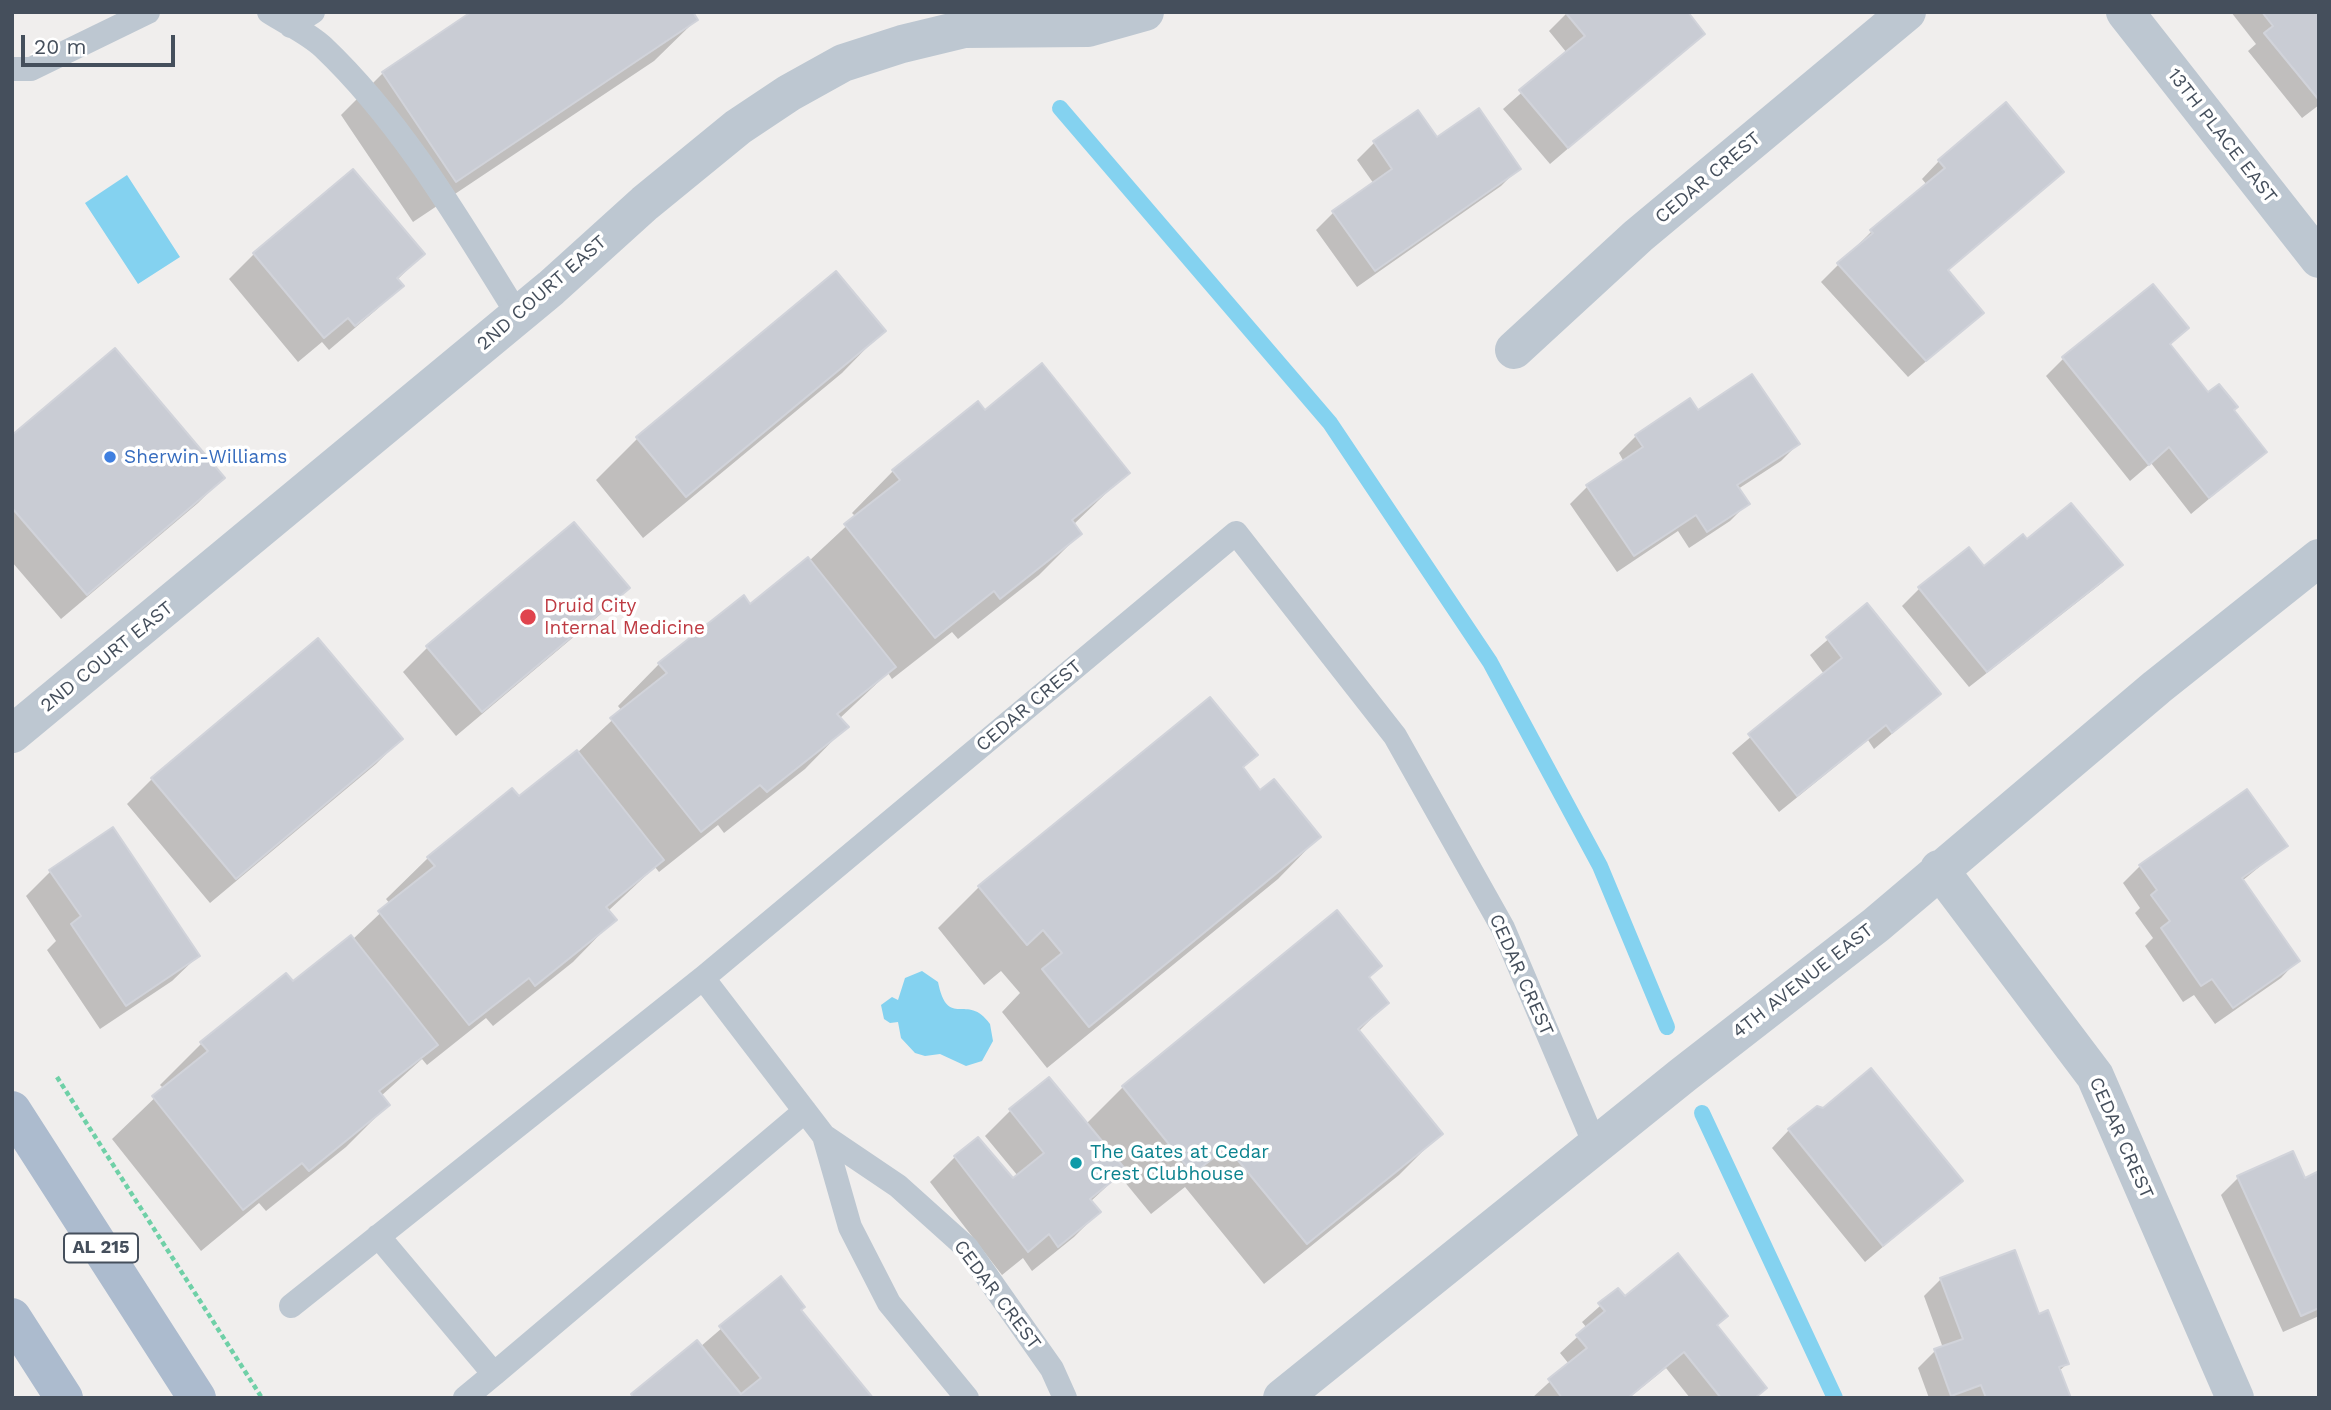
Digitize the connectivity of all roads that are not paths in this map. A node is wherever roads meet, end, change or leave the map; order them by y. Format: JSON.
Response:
{"nodes":[{"id":1,"x":149,"y":12,"type":"edge"},
{"id":2,"x":269,"y":12,"type":"edge"},
{"id":3,"x":313,"y":12,"type":"edge"},
{"id":4,"x":1145,"y":12,"type":"edge"},
{"id":5,"x":1908,"y":12,"type":"edge"},
{"id":6,"x":2125,"y":12,"type":"edge"},
{"id":7,"x":291,"y":26,"type":"junction"},
{"id":8,"x":12,"y":69,"type":"edge"},
{"id":9,"x":2319,"y":259,"type":"edge"},
{"id":10,"x":518,"y":315,"type":"junction"},
{"id":11,"x":1514,"y":350,"type":"dead end"},
{"id":12,"x":2319,"y":558,"type":"edge"},
{"id":13,"x":12,"y":734,"type":"edge"},
{"id":14,"x":1939,"y":870,"type":"junction"},
{"id":15,"x":703,"y":978,"type":"junction"},
{"id":16,"x":12,"y":1110,"type":"edge"},
{"id":17,"x":805,"y":1111,"type":"junction"},
{"id":18,"x":824,"y":1136,"type":"junction"},
{"id":19,"x":1596,"y":1147,"type":"junction"},
{"id":20,"x":378,"y":1236,"type":"junction"},
{"id":21,"x":291,"y":1306,"type":"dead end"},
{"id":22,"x":12,"y":1317,"type":"edge"},
{"id":23,"x":494,"y":1374,"type":"junction"},
{"id":24,"x":64,"y":1398,"type":"edge"},
{"id":25,"x":197,"y":1398,"type":"edge"},
{"id":26,"x":465,"y":1398,"type":"edge"},
{"id":27,"x":967,"y":1398,"type":"edge"},
{"id":28,"x":1065,"y":1398,"type":"edge"},
{"id":29,"x":1282,"y":1398,"type":"edge"},
{"id":30,"x":2235,"y":1398,"type":"edge"}],
"edges":[{"from":1,"to":8,"type":"lane"},
{"from":2,"to":7,"type":"lane"},
{"from":3,"to":7,"type":"lane"},
{"from":4,"to":10,"type":"street","name":"2ND COURT EAST"},
{"from":5,"to":11,"type":"street","name":"CEDAR CREST"},
{"from":6,"to":9,"type":"street","name":"13TH PLACE EAST"},
{"from":7,"to":10,"type":"lane"},
{"from":10,"to":13,"type":"street","name":"2ND COURT EAST"},
{"from":12,"to":14,"type":"street","name":"4TH AVENUE EAST"},
{"from":14,"to":19,"type":"street","name":"4TH AVENUE EAST"},
{"from":14,"to":30,"type":"street","name":"CEDAR CREST"},
{"from":15,"to":17,"type":"lane","name":"CEDAR CREST"},
{"from":15,"to":19,"type":"lane","name":"CEDAR CREST"},
{"from":15,"to":20,"type":"lane"},
{"from":16,"to":25,"type":"main road","number":"AL 215"},
{"from":17,"to":18,"type":"lane","name":"CEDAR CREST"},
{"from":17,"to":23,"type":"lane"},
{"from":18,"to":27,"type":"lane"},
{"from":18,"to":28,"type":"lane","name":"CEDAR CREST"},
{"from":19,"to":29,"type":"street","name":"4TH AVENUE EAST"},
{"from":20,"to":21,"type":"lane"},
{"from":20,"to":23,"type":"lane"},
{"from":22,"to":24,"type":"main road"},
{"from":23,"to":26,"type":"lane"}]}
